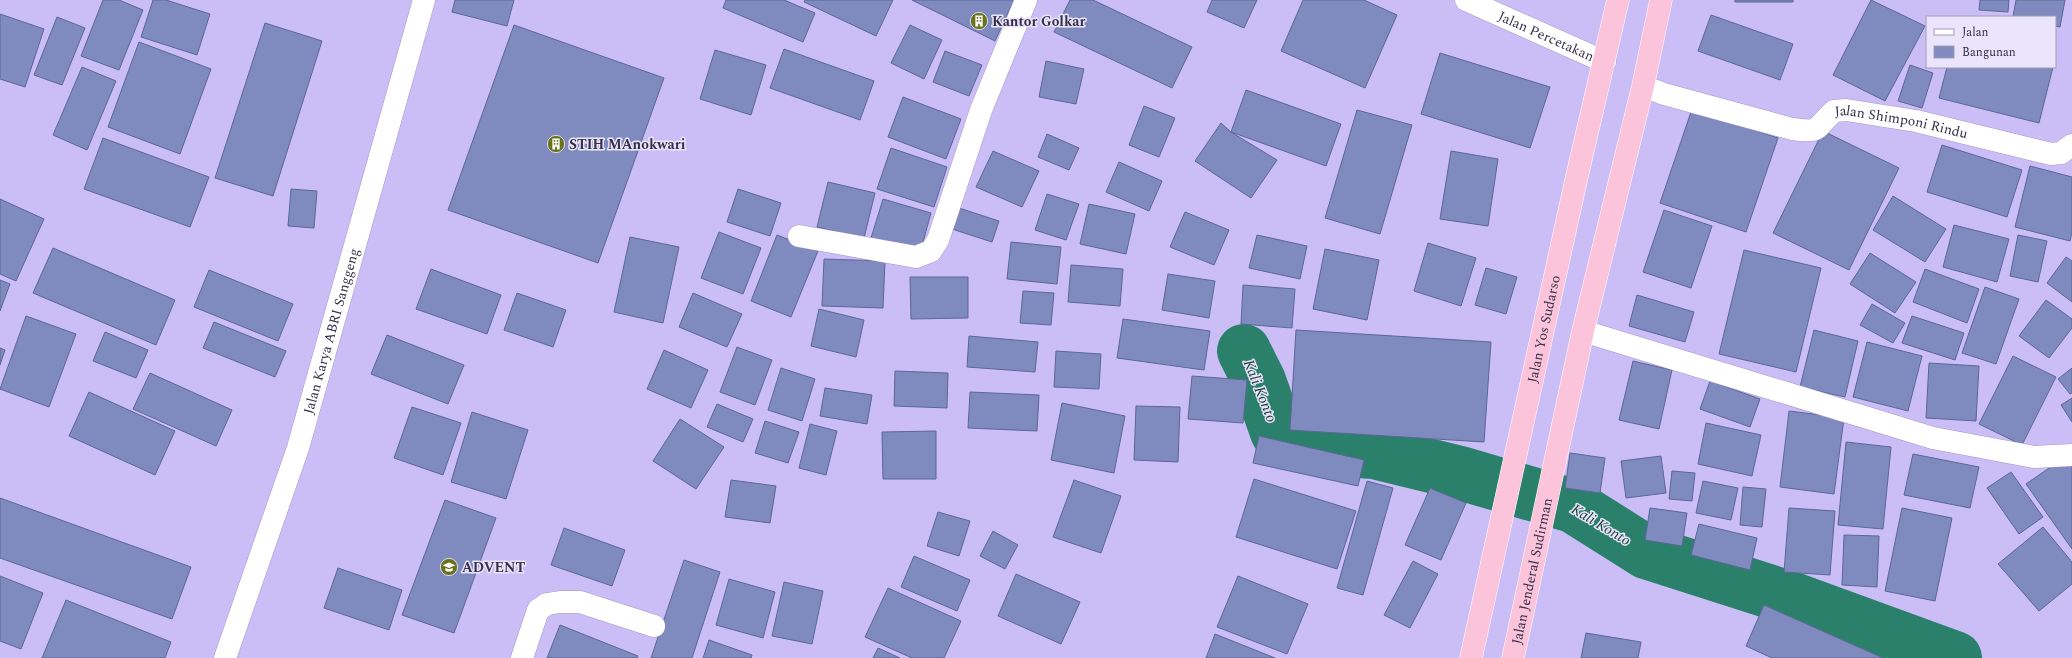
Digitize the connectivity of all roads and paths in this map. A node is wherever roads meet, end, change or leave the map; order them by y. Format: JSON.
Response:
{"nodes":[{"id":1,"x":424,"y":0,"type":"edge"},
{"id":2,"x":1026,"y":0,"type":"edge"},
{"id":3,"x":1466,"y":0,"type":"edge"},
{"id":4,"x":1618,"y":0,"type":"edge"},
{"id":5,"x":1660,"y":0,"type":"edge"},
{"id":6,"x":1605,"y":62,"type":"junction"},
{"id":7,"x":1643,"y":86,"type":"junction"},
{"id":8,"x":2070,"y":150,"type":"edge"},
{"id":9,"x":799,"y":236,"type":"dead end"},
{"id":10,"x":1583,"y":331,"type":"junction"},
{"id":11,"x":2072,"y":455,"type":"edge"},
{"id":12,"x":654,"y":626,"type":"dead end"},
{"id":13,"x":225,"y":658,"type":"edge"},
{"id":14,"x":522,"y":658,"type":"edge"},
{"id":15,"x":1471,"y":658,"type":"edge"},
{"id":16,"x":1513,"y":658,"type":"edge"}],
"edges":[{"from":1,"to":13,"type":"street","name":"Jalan Karya ABRI Sanggeng"},
{"from":2,"to":9,"type":"street"},
{"from":3,"to":6,"type":"street","name":"Jalan Percetakan"},
{"from":4,"to":6,"type":"highway","name":"Jalan Yos Sudarso"},
{"from":5,"to":7,"type":"highway"},
{"from":6,"to":15,"type":"highway","name":"Jalan Yos Sudarso"},
{"from":7,"to":8,"type":"street","name":"Jalan Shimponi Rindu"},
{"from":7,"to":10,"type":"highway"},
{"from":10,"to":11,"type":"street"},
{"from":10,"to":16,"type":"highway","name":"Jalan Jenderal Sudirman"},
{"from":12,"to":14,"type":"street"}]}
